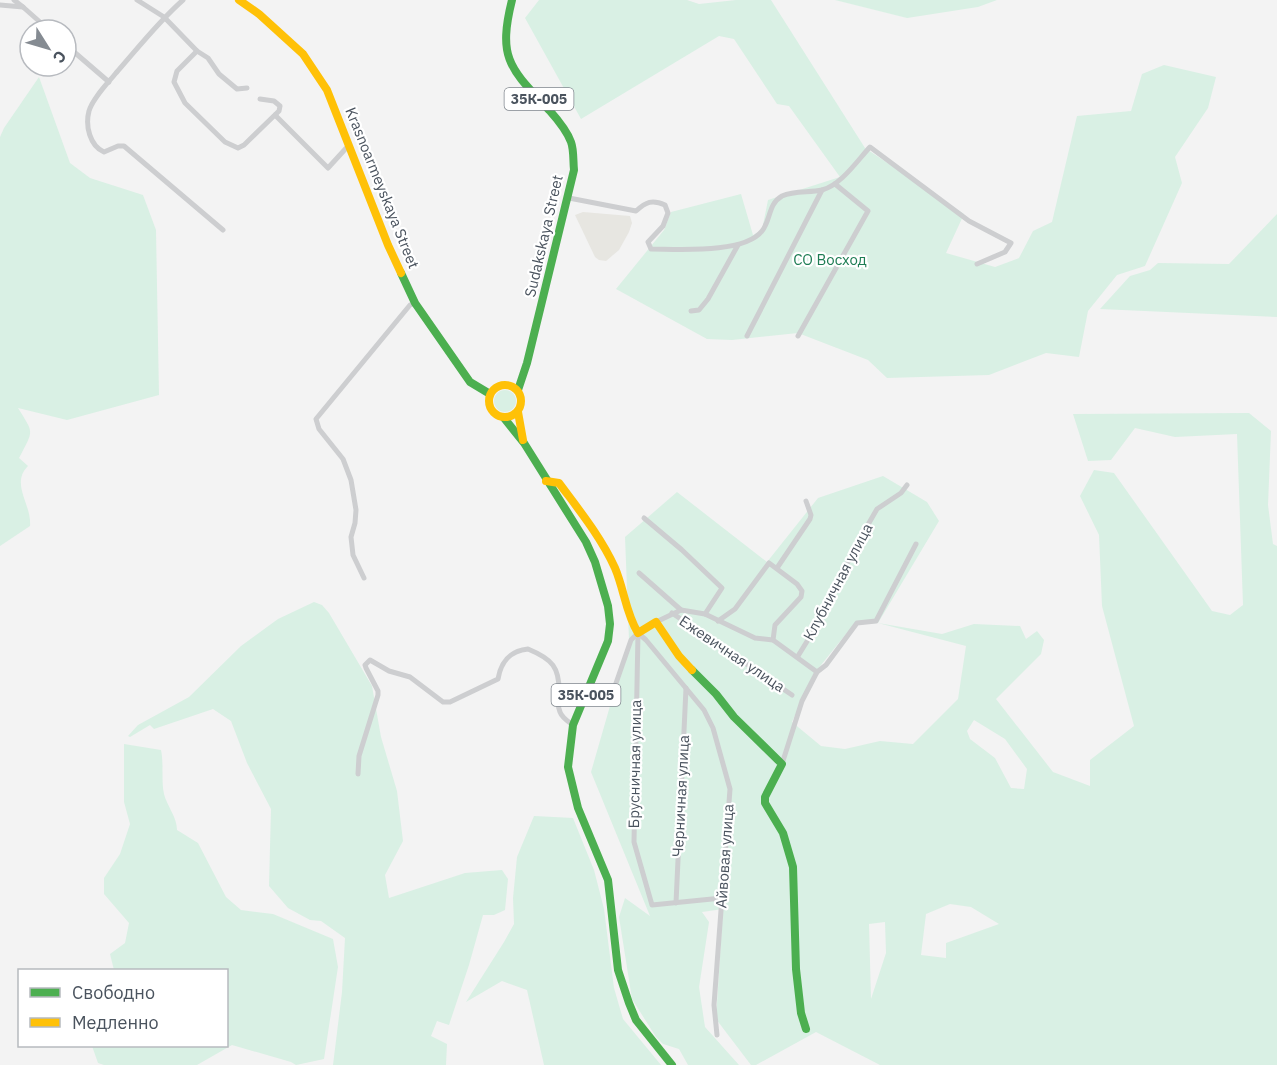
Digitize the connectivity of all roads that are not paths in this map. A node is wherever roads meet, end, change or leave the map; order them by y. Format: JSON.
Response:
{"nodes":[{"id":1,"x":14,"y":0,"type":"edge"},
{"id":2,"x":137,"y":0,"type":"edge"},
{"id":3,"x":183,"y":0,"type":"edge"},
{"id":4,"x":239,"y":0,"type":"edge"},
{"id":5,"x":512,"y":0,"type":"edge"},
{"id":6,"x":0,"y":5,"type":"edge"},
{"id":7,"x":23,"y":7,"type":"junction"},
{"id":8,"x":164,"y":17,"type":"junction"},
{"id":9,"x":36,"y":18,"type":"edge"},
{"id":10,"x":197,"y":51,"type":"junction"},
{"id":11,"x":78,"y":55,"type":"edge"},
{"id":12,"x":109,"y":82,"type":"junction"},
{"id":13,"x":247,"y":88,"type":"dead end"},
{"id":14,"x":260,"y":99,"type":"dead end"},
{"id":15,"x":275,"y":115,"type":"junction"},
{"id":16,"x":349,"y":145,"type":"junction"},
{"id":17,"x":835,"y":184,"type":"junction"},
{"id":18,"x":822,"y":190,"type":"junction"},
{"id":19,"x":569,"y":198,"type":"junction"},
{"id":20,"x":223,"y":230,"type":"dead end"},
{"id":21,"x":738,"y":245,"type":"junction"},
{"id":22,"x":977,"y":264,"type":"dead end"},
{"id":23,"x":415,"y":303,"type":"junction"},
{"id":24,"x":691,"y":310,"type":"dead end"},
{"id":25,"x":747,"y":336,"type":"dead end"},
{"id":26,"x":798,"y":336,"type":"dead end"},
{"id":27,"x":518,"y":390,"type":"junction"},
{"id":28,"x":490,"y":394,"type":"junction"},
{"id":29,"x":518,"y":412,"type":"junction"},
{"id":30,"x":504,"y":418,"type":"junction"},
{"id":31,"x":524,"y":443,"type":"junction"},
{"id":32,"x":546,"y":481,"type":"junction"},
{"id":33,"x":907,"y":486,"type":"dead end"},
{"id":34,"x":806,"y":501,"type":"dead end"},
{"id":35,"x":644,"y":518,"type":"dead end"},
{"id":36,"x":916,"y":544,"type":"dead end"},
{"id":37,"x":777,"y":568,"type":"junction"},
{"id":38,"x":639,"y":573,"type":"dead end"},
{"id":39,"x":364,"y":578,"type":"dead end"},
{"id":40,"x":681,"y":610,"type":"junction"},
{"id":41,"x":672,"y":613,"type":"junction"},
{"id":42,"x":705,"y":614,"type":"junction"},
{"id":43,"x":718,"y":621,"type":"junction"},
{"id":44,"x":656,"y":622,"type":"junction"},
{"id":45,"x":638,"y":633,"type":"junction"},
{"id":46,"x":773,"y":640,"type":"junction"},
{"id":47,"x":798,"y":656,"type":"junction"},
{"id":48,"x":817,"y":672,"type":"junction"},
{"id":49,"x":615,"y":686,"type":"dead end"},
{"id":50,"x":686,"y":688,"type":"junction"},
{"id":51,"x":792,"y":695,"type":"dead end"},
{"id":52,"x":573,"y":725,"type":"junction"},
{"id":53,"x":782,"y":764,"type":"junction"},
{"id":54,"x":358,"y":774,"type":"dead end"},
{"id":55,"x":722,"y":898,"type":"junction"},
{"id":56,"x":676,"y":903,"type":"junction"},
{"id":57,"x":806,"y":1029,"type":"dead end"},
{"id":58,"x":717,"y":1035,"type":"dead end"},
{"id":59,"x":672,"y":1065,"type":"edge"}],
"edges":[{"from":1,"to":7,"type":"street"},
{"from":2,"to":8,"type":"street"},
{"from":3,"to":8,"type":"street"},
{"from":4,"to":16,"type":"main road","name":"Krasnoarmeyskaya Street"},
{"from":5,"to":19,"type":"main road","name":"Sudakskaya Street","number":"35К-005"},
{"from":6,"to":7,"type":"street"},
{"from":7,"to":9,"type":"street"},
{"from":8,"to":10,"type":"street"},
{"from":8,"to":12,"type":"street"},
{"from":10,"to":13,"type":"street"},
{"from":10,"to":15,"type":"street"},
{"from":11,"to":12,"type":"street"},
{"from":12,"to":20,"type":"street"},
{"from":14,"to":15,"type":"street"},
{"from":15,"to":16,"type":"street"},
{"from":16,"to":23,"type":"main road","name":"Krasnoarmeyskaya Street"},
{"from":17,"to":18,"type":"street"},
{"from":17,"to":22,"type":"street"},
{"from":17,"to":26,"type":"street"},
{"from":18,"to":21,"type":"street"},
{"from":18,"to":25,"type":"street"},
{"from":19,"to":21,"type":"street"},
{"from":19,"to":27,"type":"main road","name":"Sudakskaya Street","number":"35К-005"},
{"from":21,"to":24,"type":"street"},
{"from":23,"to":28,"type":"main road","name":"Krasnoarmeyskaya Street"},
{"from":23,"to":39,"type":"street"},
{"from":27,"to":28,"type":"main road"},
{"from":27,"to":29,"type":"main road","number":"35К-005"},
{"from":28,"to":30,"type":"main road","number":"35К-005"},
{"from":29,"to":30,"type":"main road"},
{"from":29,"to":31,"type":"main road","number":"35К-005"},
{"from":30,"to":31,"type":"main road","number":"35К-005"},
{"from":31,"to":32,"type":"main road","number":"35К-005"},
{"from":32,"to":45,"type":"main road"},
{"from":32,"to":52,"type":"main road","number":"35К-005"},
{"from":33,"to":47,"type":"street","name":"Клубничная улица"},
{"from":34,"to":37,"type":"street"},
{"from":35,"to":42,"type":"street"},
{"from":36,"to":48,"type":"street"},
{"from":37,"to":43,"type":"street"},
{"from":37,"to":46,"type":"street"},
{"from":38,"to":40,"type":"street"},
{"from":40,"to":41,"type":"street"},
{"from":40,"to":42,"type":"street"},
{"from":41,"to":44,"type":"street"},
{"from":41,"to":51,"type":"street","name":"Ежевичная улица"},
{"from":42,"to":43,"type":"street"},
{"from":43,"to":46,"type":"street"},
{"from":44,"to":45,"type":"main road"},
{"from":44,"to":53,"type":"main road"},
{"from":45,"to":49,"type":"street"},
{"from":45,"to":50,"type":"street","name":"Айвовая улица"},
{"from":45,"to":56,"type":"street","name":"Брусничная улица"},
{"from":46,"to":47,"type":"street"},
{"from":47,"to":48,"type":"street"},
{"from":48,"to":53,"type":"street"},
{"from":50,"to":55,"type":"street","name":"Айвовая улица"},
{"from":50,"to":56,"type":"street","name":"Черничная улица"},
{"from":52,"to":54,"type":"street"},
{"from":52,"to":59,"type":"main road","number":"35К-005"},
{"from":53,"to":57,"type":"main road"},
{"from":55,"to":56,"type":"street"},
{"from":55,"to":58,"type":"street","name":"Айвовая улица"}]}
